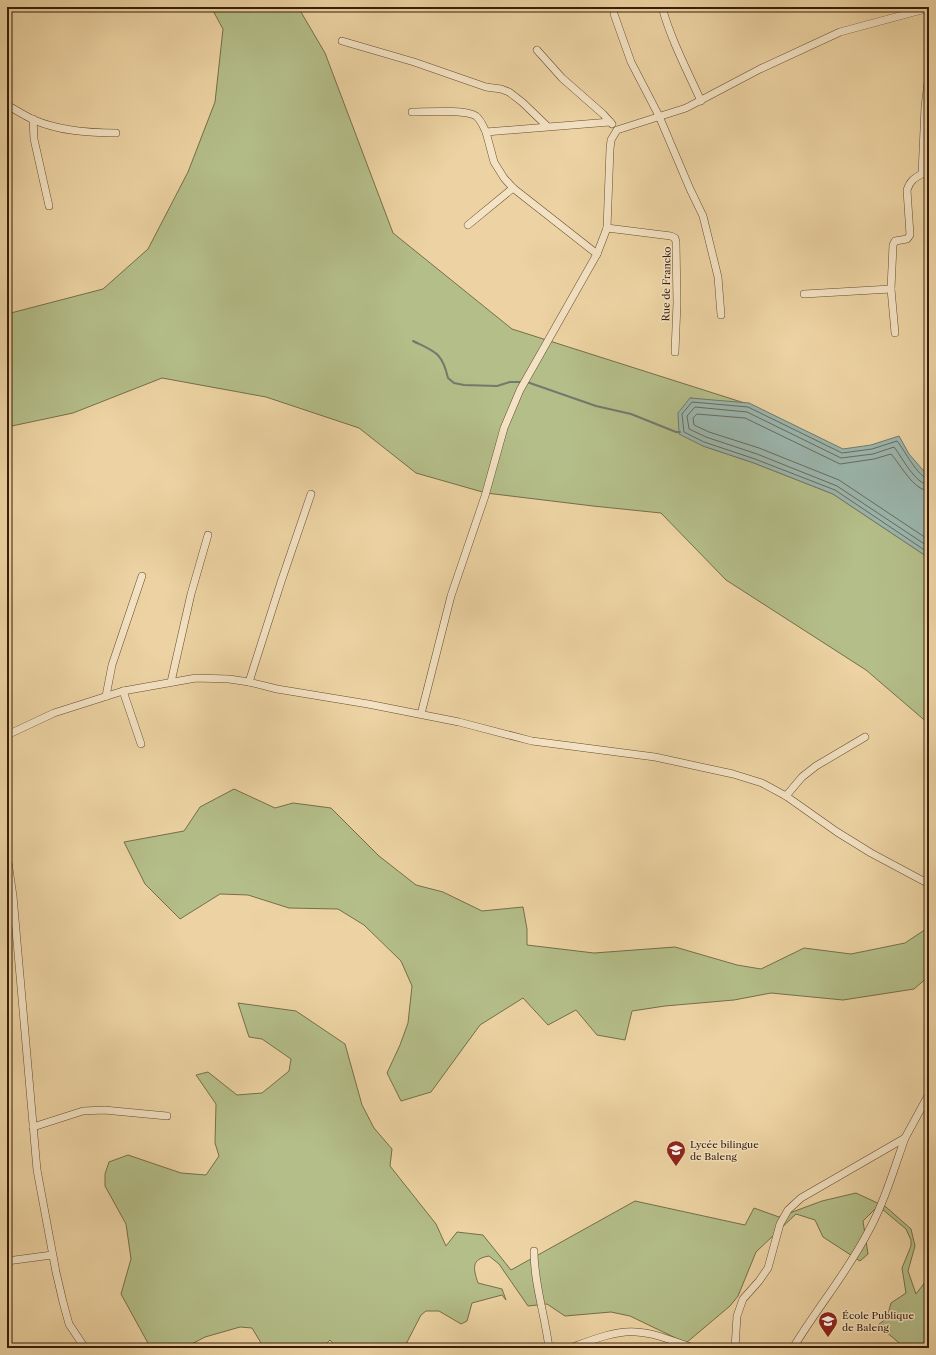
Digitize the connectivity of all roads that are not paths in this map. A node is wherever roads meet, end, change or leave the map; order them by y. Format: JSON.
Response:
{"nodes":[{"id":1,"x":662,"y":7,"type":"edge"},
{"id":2,"x":929,"y":8,"type":"edge"},
{"id":3,"x":614,"y":14,"type":"dead end"},
{"id":4,"x":342,"y":41,"type":"dead end"},
{"id":5,"x":536,"y":50,"type":"dead end"},
{"id":6,"x":929,"y":74,"type":"edge"},
{"id":7,"x":701,"y":101,"type":"junction"},
{"id":8,"x":7,"y":105,"type":"edge"},
{"id":9,"x":412,"y":112,"type":"dead end"},
{"id":10,"x":659,"y":116,"type":"junction"},
{"id":11,"x":33,"y":120,"type":"junction"},
{"id":12,"x":610,"y":122,"type":"junction"},
{"id":13,"x":547,"y":126,"type":"junction"},
{"id":14,"x":617,"y":130,"type":"junction"},
{"id":15,"x":486,"y":132,"type":"junction"},
{"id":16,"x":116,"y":133,"type":"dead end"},
{"id":17,"x":926,"y":174,"type":"edge"},
{"id":18,"x":513,"y":188,"type":"junction"},
{"id":19,"x":49,"y":206,"type":"dead end"},
{"id":20,"x":468,"y":225,"type":"dead end"},
{"id":21,"x":607,"y":228,"type":"junction"},
{"id":22,"x":597,"y":254,"type":"junction"},
{"id":23,"x":891,"y":289,"type":"junction"},
{"id":24,"x":804,"y":294,"type":"dead end"},
{"id":25,"x":721,"y":316,"type":"dead end"},
{"id":26,"x":895,"y":333,"type":"dead end"},
{"id":27,"x":675,"y":352,"type":"dead end"},
{"id":28,"x":311,"y":494,"type":"dead end"},
{"id":29,"x":208,"y":535,"type":"dead end"},
{"id":30,"x":142,"y":576,"type":"dead end"},
{"id":31,"x":171,"y":682,"type":"junction"},
{"id":32,"x":249,"y":682,"type":"junction"},
{"id":33,"x":123,"y":691,"type":"junction"},
{"id":34,"x":106,"y":696,"type":"junction"},
{"id":35,"x":421,"y":714,"type":"junction"},
{"id":36,"x":7,"y":735,"type":"edge"},
{"id":37,"x":865,"y":737,"type":"dead end"},
{"id":38,"x":141,"y":744,"type":"dead end"},
{"id":39,"x":786,"y":796,"type":"junction"},
{"id":40,"x":7,"y":855,"type":"edge"},
{"id":41,"x":929,"y":884,"type":"edge"},
{"id":42,"x":929,"y":1094,"type":"edge"},
{"id":43,"x":167,"y":1116,"type":"dead end"},
{"id":44,"x":33,"y":1127,"type":"junction"},
{"id":45,"x":905,"y":1138,"type":"junction"},
{"id":46,"x":534,"y":1252,"type":"dead end"},
{"id":47,"x":52,"y":1255,"type":"junction"},
{"id":48,"x":7,"y":1261,"type":"edge"},
{"id":49,"x":85,"y":1348,"type":"edge"},
{"id":50,"x":549,"y":1348,"type":"edge"},
{"id":51,"x":570,"y":1348,"type":"edge"},
{"id":52,"x":693,"y":1348,"type":"edge"},
{"id":53,"x":735,"y":1348,"type":"edge"},
{"id":54,"x":794,"y":1348,"type":"edge"}],
"edges":[{"from":1,"to":7,"type":"street"},
{"from":2,"to":7,"type":"street"},
{"from":3,"to":10,"type":"street"},
{"from":4,"to":13,"type":"street"},
{"from":5,"to":12,"type":"street"},
{"from":6,"to":17,"type":"street"},
{"from":7,"to":10,"type":"street"},
{"from":8,"to":11,"type":"street"},
{"from":9,"to":15,"type":"street"},
{"from":10,"to":14,"type":"street"},
{"from":10,"to":25,"type":"street"},
{"from":11,"to":16,"type":"street"},
{"from":11,"to":19,"type":"street"},
{"from":12,"to":13,"type":"street"},
{"from":12,"to":14,"type":"street"},
{"from":13,"to":15,"type":"street"},
{"from":14,"to":21,"type":"street"},
{"from":15,"to":18,"type":"street"},
{"from":17,"to":23,"type":"street"},
{"from":18,"to":20,"type":"street"},
{"from":18,"to":22,"type":"street"},
{"from":21,"to":22,"type":"street"},
{"from":21,"to":27,"type":"street","name":"Rue de Francko"},
{"from":22,"to":35,"type":"street"},
{"from":23,"to":24,"type":"street"},
{"from":23,"to":26,"type":"street"},
{"from":28,"to":32,"type":"street"},
{"from":29,"to":31,"type":"street"},
{"from":30,"to":34,"type":"street"},
{"from":31,"to":32,"type":"street"},
{"from":31,"to":33,"type":"street"},
{"from":32,"to":35,"type":"street"},
{"from":33,"to":34,"type":"street"},
{"from":33,"to":38,"type":"street"},
{"from":34,"to":36,"type":"street"},
{"from":35,"to":39,"type":"street"},
{"from":37,"to":39,"type":"street"},
{"from":39,"to":41,"type":"street"},
{"from":40,"to":44,"type":"street"},
{"from":42,"to":45,"type":"street"},
{"from":43,"to":44,"type":"street"},
{"from":44,"to":47,"type":"street"},
{"from":45,"to":53,"type":"street"},
{"from":45,"to":54,"type":"street"},
{"from":46,"to":50,"type":"street"},
{"from":47,"to":48,"type":"street"},
{"from":47,"to":49,"type":"street"},
{"from":51,"to":52,"type":"street"}]}
